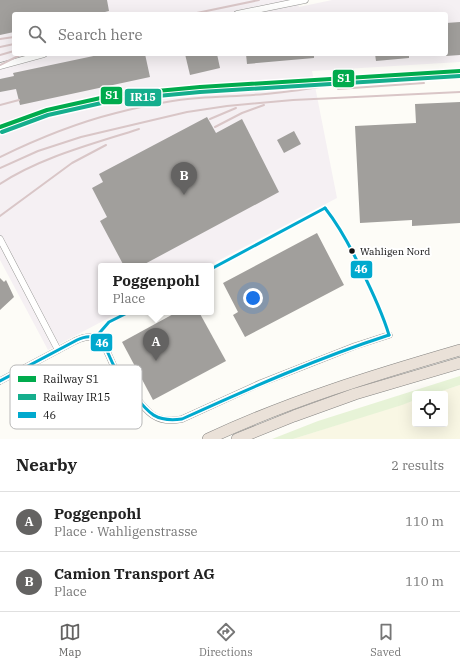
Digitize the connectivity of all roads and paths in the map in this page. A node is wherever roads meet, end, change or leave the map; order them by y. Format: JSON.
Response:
{"nodes":[{"id":1,"x":305,"y":0,"type":"edge"},
{"id":2,"x":247,"y":12,"type":"edge"},
{"id":3,"x":37,"y":56,"type":"edge"},
{"id":4,"x":0,"y":66,"type":"edge"},
{"id":5,"x":0,"y":240,"type":"edge"},
{"id":6,"x":389,"y":335,"type":"dead end"},
{"id":7,"x":58,"y":350,"type":"junction"},
{"id":8,"x":460,"y":350,"type":"edge"},
{"id":9,"x":460,"y":363,"type":"edge"},
{"id":10,"x":30,"y":365,"type":"edge"},
{"id":11,"x":114,"y":365,"type":"edge"},
{"id":12,"x":10,"y":376,"type":"edge"},
{"id":13,"x":0,"y":381,"type":"edge"},
{"id":14,"x":142,"y":405,"type":"edge"},
{"id":15,"x":208,"y":439,"type":"edge"},
{"id":16,"x":237,"y":439,"type":"edge"}],
"edges":[{"from":1,"to":2,"type":"street"},
{"from":3,"to":4,"type":"street"},
{"from":5,"to":7,"type":"street"},
{"from":6,"to":14,"type":"street"},
{"from":7,"to":10,"type":"street"},
{"from":7,"to":11,"type":"street"},
{"from":8,"to":15,"type":"highway"},
{"from":9,"to":16,"type":"highway"},
{"from":12,"to":13,"type":"street"}]}
